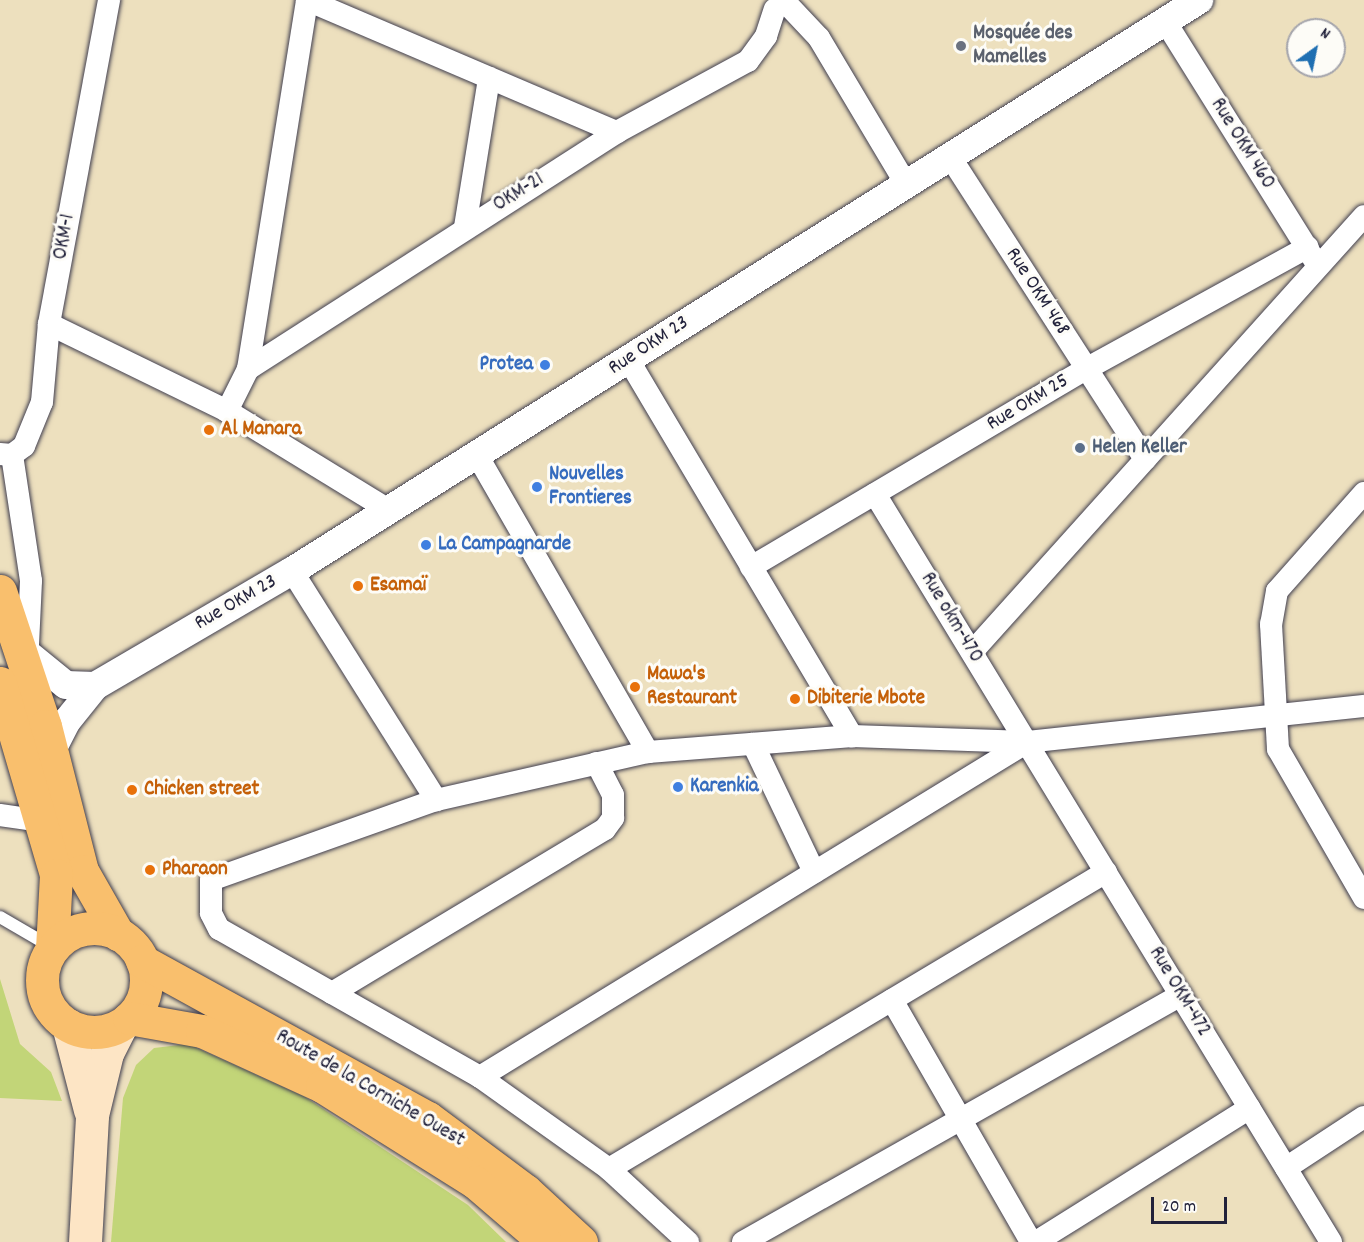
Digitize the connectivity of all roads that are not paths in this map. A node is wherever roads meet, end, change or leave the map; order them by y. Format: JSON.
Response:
{"nodes":[{"id":1,"x":109,"y":0,"type":"edge"},
{"id":2,"x":1199,"y":0,"type":"edge"},
{"id":3,"x":778,"y":4,"type":"edge"},
{"id":4,"x":1165,"y":21,"type":"junction"},
{"id":5,"x":489,"y":78,"type":"junction"},
{"id":6,"x":617,"y":132,"type":"junction"},
{"id":7,"x":949,"y":155,"type":"junction"},
{"id":8,"x":905,"y":182,"type":"junction"},
{"id":9,"x":1364,"y":216,"type":"edge"},
{"id":10,"x":465,"y":227,"type":"junction"},
{"id":11,"x":1313,"y":257,"type":"junction"},
{"id":12,"x":49,"y":324,"type":"junction"},
{"id":13,"x":628,"y":359,"type":"junction"},
{"id":14,"x":248,"y":369,"type":"junction"},
{"id":15,"x":1086,"y":369,"type":"junction"},
{"id":16,"x":227,"y":411,"type":"junction"},
{"id":17,"x":477,"y":454,"type":"junction"},
{"id":18,"x":6,"y":455,"type":"edge"},
{"id":19,"x":1145,"y":459,"type":"junction"},
{"id":20,"x":1364,"y":493,"type":"edge"},
{"id":21,"x":875,"y":494,"type":"junction"},
{"id":22,"x":386,"y":508,"type":"junction"},
{"id":23,"x":752,"y":567,"type":"junction"},
{"id":24,"x":292,"y":571,"type":"junction"},
{"id":25,"x":0,"y":591,"type":"edge"},
{"id":26,"x":972,"y":652,"type":"junction"},
{"id":27,"x":18,"y":664,"type":"edge"},
{"id":28,"x":95,"y":686,"type":"junction"},
{"id":29,"x":1364,"y":706,"type":"edge"},
{"id":30,"x":1276,"y":715,"type":"junction"},
{"id":31,"x":852,"y":736,"type":"junction"},
{"id":32,"x":1027,"y":741,"type":"junction"},
{"id":33,"x":753,"y":744,"type":"junction"},
{"id":34,"x":648,"y":752,"type":"junction"},
{"id":35,"x":51,"y":753,"type":"junction"},
{"id":36,"x":597,"y":763,"type":"junction"},
{"id":37,"x":436,"y":800,"type":"junction"},
{"id":38,"x":0,"y":815,"type":"edge"},
{"id":39,"x":41,"y":821,"type":"junction"},
{"id":40,"x":814,"y":872,"type":"junction"},
{"id":41,"x":1106,"y":872,"type":"junction"},
{"id":42,"x":1364,"y":898,"type":"edge"},
{"id":43,"x":0,"y":917,"type":"edge"},
{"id":44,"x":117,"y":934,"type":"junction"},
{"id":45,"x":52,"y":948,"type":"junction"},
{"id":46,"x":142,"y":961,"type":"junction"},
{"id":47,"x":332,"y":993,"type":"junction"},
{"id":48,"x":1181,"y":995,"type":"junction"},
{"id":49,"x":892,"y":1000,"type":"junction"},
{"id":50,"x":125,"y":1021,"type":"junction"},
{"id":51,"x":68,"y":1025,"type":"junction"},
{"id":52,"x":480,"y":1077,"type":"junction"},
{"id":53,"x":1250,"y":1107,"type":"junction"},
{"id":54,"x":92,"y":1115,"type":"junction"},
{"id":55,"x":1364,"y":1117,"type":"edge"},
{"id":56,"x":964,"y":1118,"type":"junction"},
{"id":57,"x":1286,"y":1168,"type":"junction"},
{"id":58,"x":609,"y":1169,"type":"junction"},
{"id":59,"x":85,"y":1242,"type":"edge"},
{"id":60,"x":544,"y":1242,"type":"edge"},
{"id":61,"x":581,"y":1242,"type":"edge"},
{"id":62,"x":688,"y":1242,"type":"edge"},
{"id":63,"x":743,"y":1242,"type":"edge"},
{"id":64,"x":1031,"y":1242,"type":"edge"},
{"id":65,"x":1036,"y":1242,"type":"edge"},
{"id":66,"x":1331,"y":1242,"type":"edge"}],
"edges":[{"from":1,"to":12,"type":"street","name":"OKM-1"},
{"from":2,"to":4,"type":"street","name":"Rue OKM 23"},
{"from":3,"to":6,"type":"street","name":"OKM-21"},
{"from":3,"to":8,"type":"street"},
{"from":4,"to":7,"type":"street","name":"Rue OKM 23"},
{"from":4,"to":11,"type":"street","name":"Rue OKM 460"},
{"from":5,"to":6,"type":"street"},
{"from":5,"to":10,"type":"street"},
{"from":5,"to":14,"type":"street"},
{"from":6,"to":10,"type":"street","name":"OKM-21"},
{"from":7,"to":8,"type":"street","name":"Rue OKM 23"},
{"from":7,"to":15,"type":"street","name":"Rue OKM 468"},
{"from":8,"to":13,"type":"street","name":"Rue OKM 23"},
{"from":9,"to":11,"type":"street"},
{"from":10,"to":14,"type":"street","name":"OKM-21"},
{"from":11,"to":15,"type":"street","name":"Rue OKM 25"},
{"from":11,"to":19,"type":"street"},
{"from":12,"to":16,"type":"street"},
{"from":12,"to":18,"type":"street","name":"OKM-1"},
{"from":13,"to":17,"type":"street","name":"Rue OKM 23"},
{"from":13,"to":23,"type":"street"},
{"from":14,"to":16,"type":"street"},
{"from":15,"to":19,"type":"street","name":"Rue OKM 468"},
{"from":15,"to":21,"type":"street","name":"Rue OKM 25"},
{"from":16,"to":22,"type":"street"},
{"from":17,"to":22,"type":"street","name":"Rue OKM 23"},
{"from":17,"to":34,"type":"street"},
{"from":18,"to":27,"type":"street"},
{"from":19,"to":26,"type":"street"},
{"from":20,"to":30,"type":"street"},
{"from":21,"to":23,"type":"street","name":"Rue OKM 25"},
{"from":21,"to":26,"type":"street","name":"Rue okm-470"},
{"from":22,"to":24,"type":"street","name":"Rue OKM 23"},
{"from":23,"to":31,"type":"street"},
{"from":24,"to":28,"type":"street","name":"Rue OKM 23"},
{"from":24,"to":37,"type":"street"},
{"from":25,"to":27,"type":"highway"},
{"from":26,"to":32,"type":"street","name":"Rue okm-470"},
{"from":27,"to":28,"type":"street"},
{"from":27,"to":35,"type":"highway"},
{"from":27,"to":39,"type":"highway"},
{"from":28,"to":35,"type":"street"},
{"from":29,"to":30,"type":"street"},
{"from":30,"to":32,"type":"street"},
{"from":30,"to":42,"type":"street"},
{"from":31,"to":32,"type":"street"},
{"from":31,"to":33,"type":"street"},
{"from":32,"to":40,"type":"street"},
{"from":32,"to":41,"type":"street","name":"Rue OKM-472"},
{"from":33,"to":34,"type":"street"},
{"from":33,"to":40,"type":"street"},
{"from":34,"to":36,"type":"street"},
{"from":35,"to":44,"type":"highway"},
{"from":36,"to":37,"type":"street"},
{"from":36,"to":47,"type":"street"},
{"from":37,"to":47,"type":"street"},
{"from":38,"to":39,"type":"street"},
{"from":39,"to":45,"type":"highway"},
{"from":40,"to":52,"type":"street"},
{"from":41,"to":48,"type":"street","name":"Rue OKM-472"},
{"from":41,"to":49,"type":"street"},
{"from":43,"to":45,"type":"lane"},
{"from":44,"to":45,"type":"highway"},
{"from":44,"to":46,"type":"highway"},
{"from":45,"to":51,"type":"highway"},
{"from":46,"to":50,"type":"highway"},
{"from":46,"to":61,"type":"highway","name":"Route de la Corniche Ouest"},
{"from":47,"to":52,"type":"street"},
{"from":48,"to":53,"type":"street","name":"Rue OKM-472"},
{"from":48,"to":56,"type":"street"},
{"from":49,"to":56,"type":"street"},
{"from":49,"to":58,"type":"street"},
{"from":50,"to":51,"type":"highway"},
{"from":50,"to":54,"type":"main road"},
{"from":50,"to":60,"type":"highway","name":"Route de la Corniche Ouest"},
{"from":51,"to":54,"type":"main road"},
{"from":52,"to":58,"type":"street"},
{"from":53,"to":57,"type":"street","name":"Rue OKM-472"},
{"from":53,"to":65,"type":"street"},
{"from":54,"to":59,"type":"main road"},
{"from":55,"to":57,"type":"street"},
{"from":56,"to":63,"type":"street"},
{"from":56,"to":64,"type":"street"},
{"from":57,"to":66,"type":"street","name":"Rue OKM-472"},
{"from":58,"to":62,"type":"street"}]}
